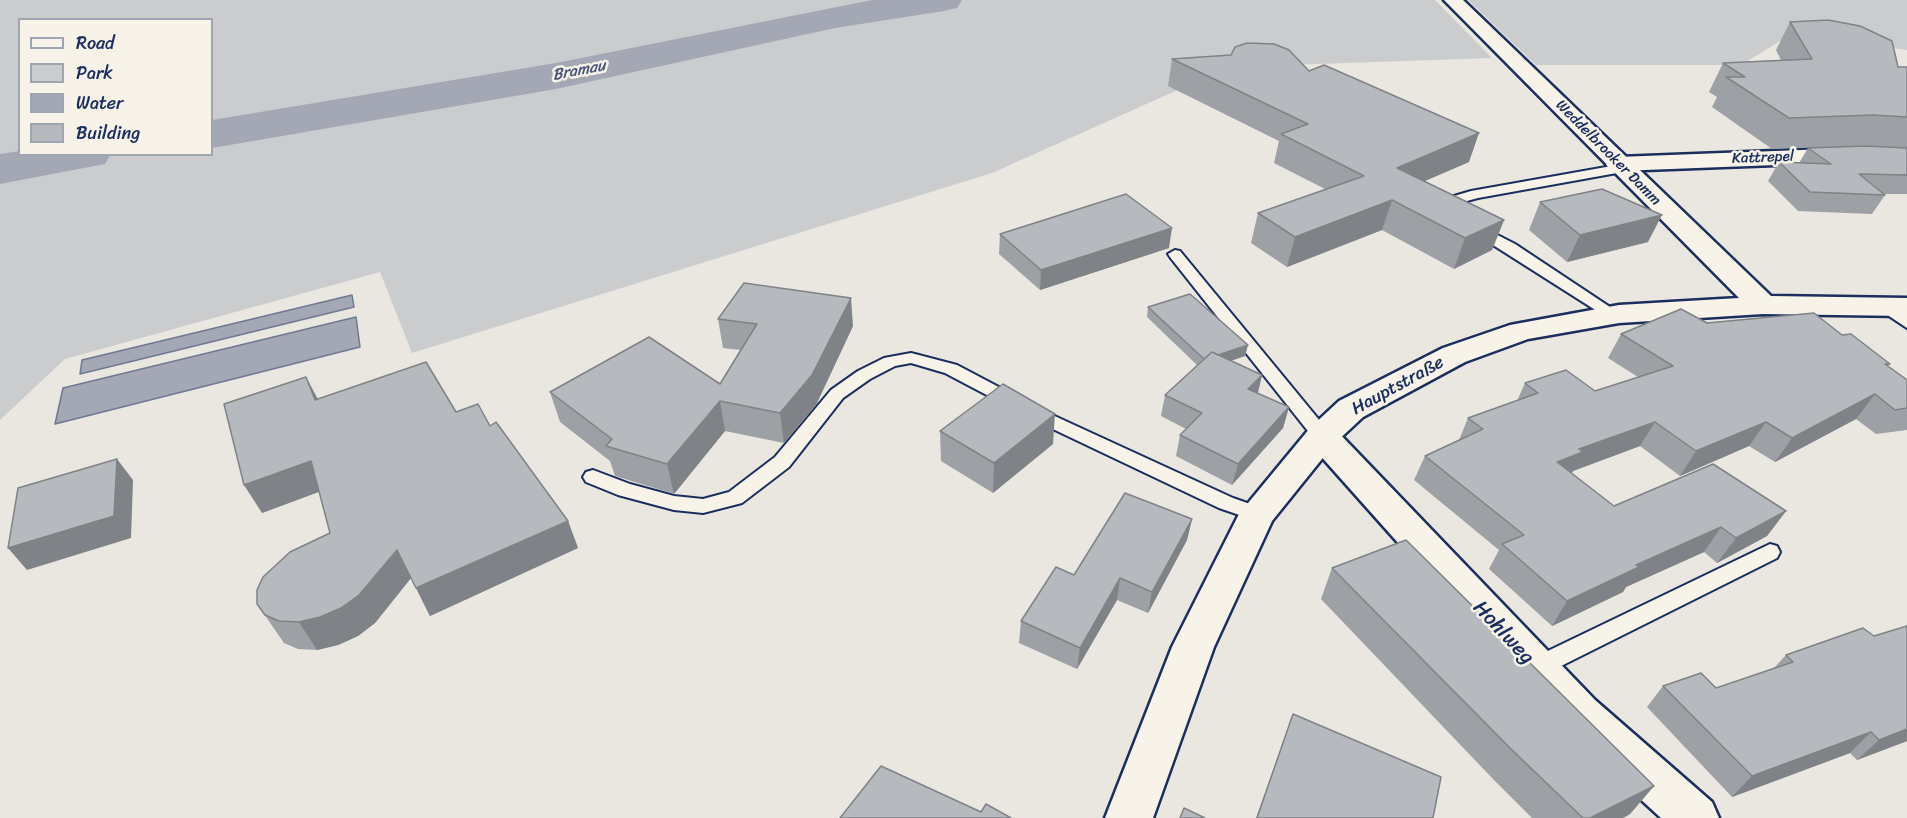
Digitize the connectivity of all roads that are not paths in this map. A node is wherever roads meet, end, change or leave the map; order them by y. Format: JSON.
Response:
{"nodes":[{"id":1,"x":1453,"y":0,"type":"edge"},
{"id":2,"x":1907,"y":158,"type":"edge"},
{"id":3,"x":1621,"y":166,"type":"junction"},
{"id":4,"x":1174,"y":254,"type":"dead end"},
{"id":5,"x":1763,"y":305,"type":"junction"},
{"id":6,"x":1900,"y":312,"type":"edge"},
{"id":7,"x":1614,"y":315,"type":"junction"},
{"id":8,"x":1322,"y":436,"type":"junction"},
{"id":9,"x":593,"y":477,"type":"dead end"},
{"id":10,"x":1257,"y":514,"type":"junction"},
{"id":11,"x":1770,"y":552,"type":"dead end"},
{"id":12,"x":1535,"y":668,"type":"junction"},
{"id":13,"x":1129,"y":818,"type":"edge"},
{"id":14,"x":1695,"y":818,"type":"edge"}],
"edges":[{"from":1,"to":3,"type":"street","name":"Weddelbrooker Damm"},
{"from":2,"to":3,"type":"street","name":"Kattrepel"},
{"from":3,"to":5,"type":"street","name":"Weddelbrooker Damm"},
{"from":3,"to":7,"type":"lane"},
{"from":4,"to":8,"type":"lane"},
{"from":5,"to":6,"type":"street","name":"Hauptstraße"},
{"from":5,"to":7,"type":"street","name":"Hauptstraße"},
{"from":7,"to":8,"type":"street","name":"Hauptstraße"},
{"from":8,"to":10,"type":"street","name":"Hauptstraße"},
{"from":8,"to":12,"type":"street","name":"Hohlweg"},
{"from":9,"to":10,"type":"lane"},
{"from":10,"to":13,"type":"street","name":"Hauptstraße"},
{"from":11,"to":12,"type":"lane"},
{"from":12,"to":14,"type":"street","name":"Hohlweg"}]}
